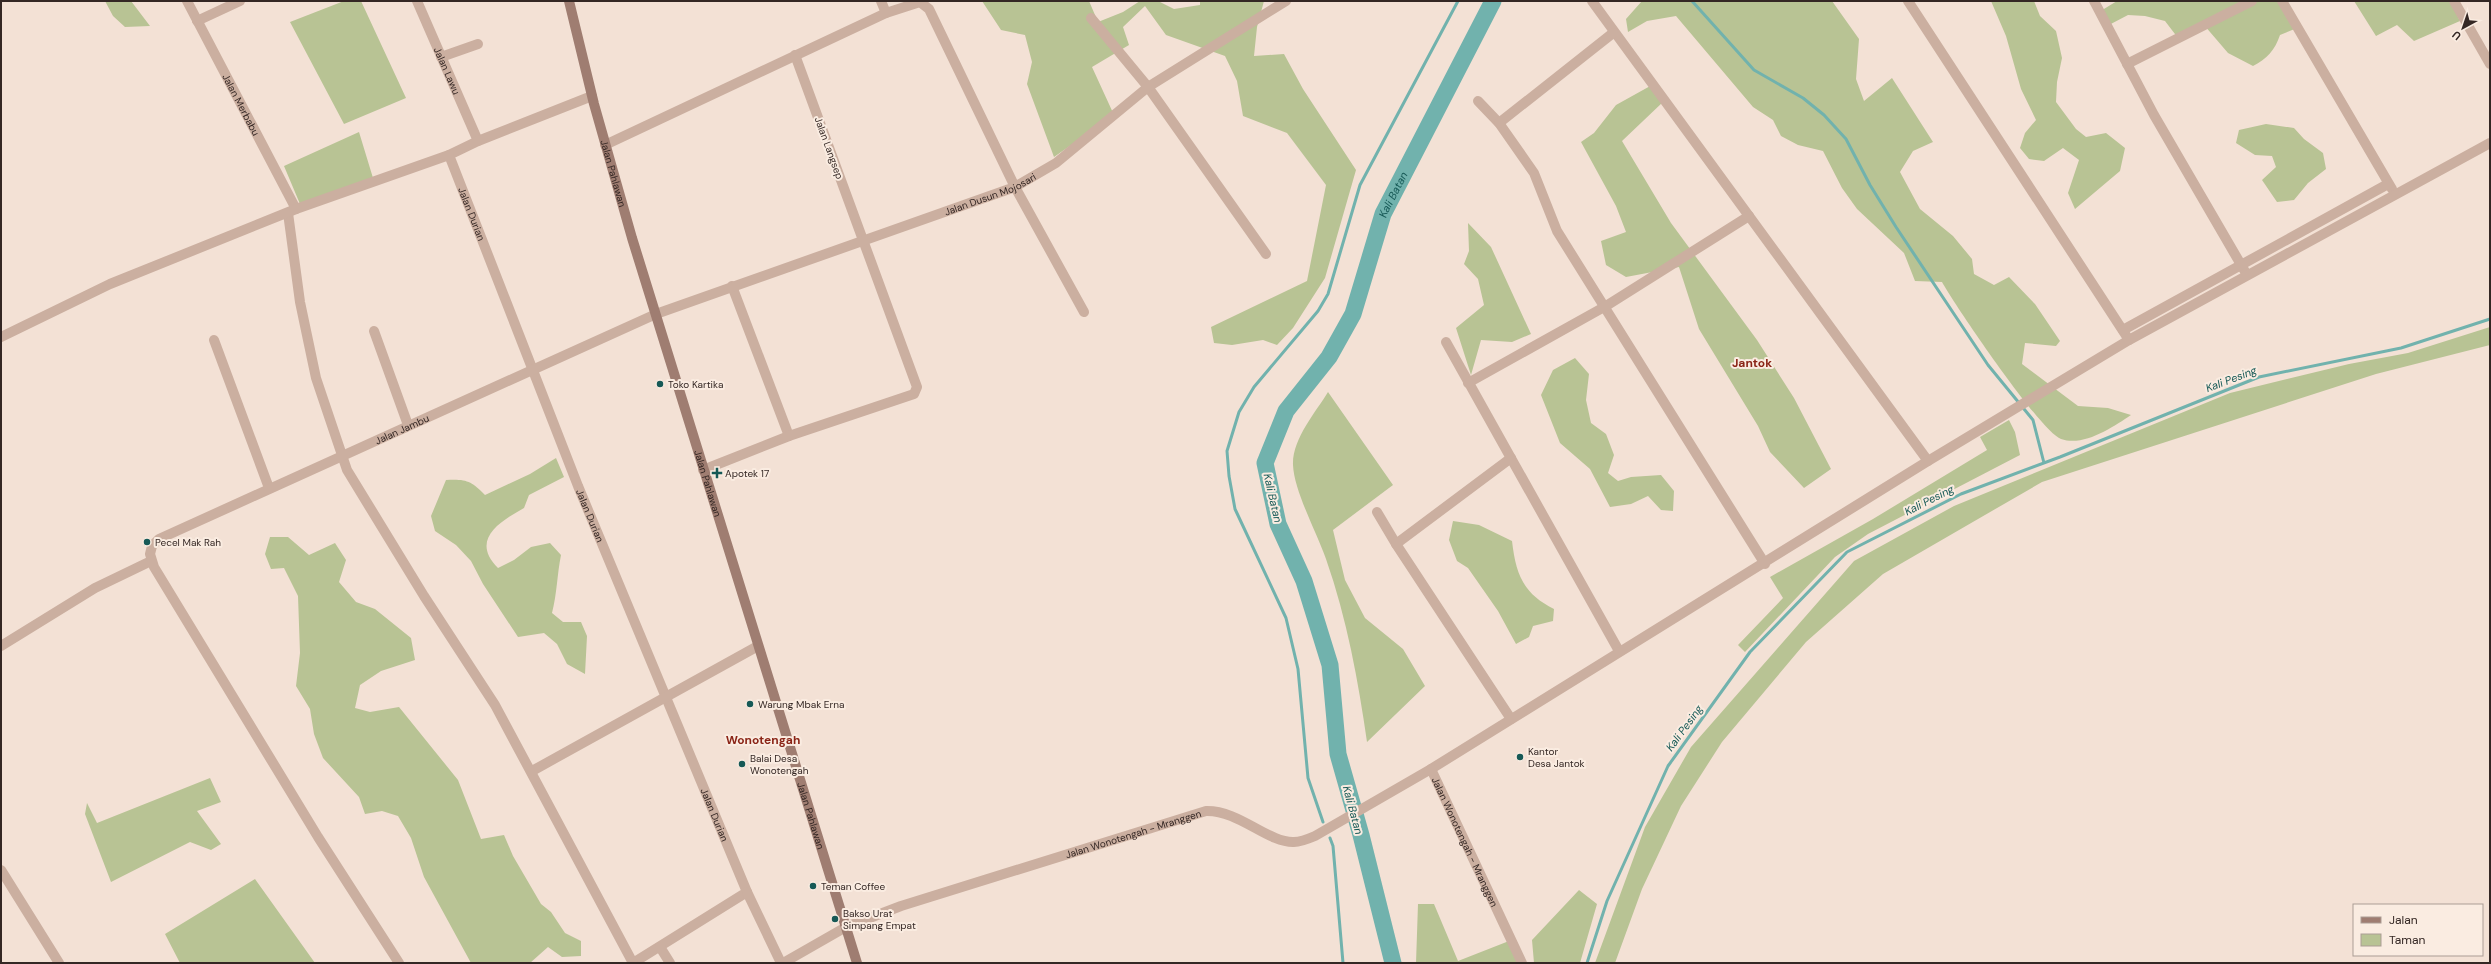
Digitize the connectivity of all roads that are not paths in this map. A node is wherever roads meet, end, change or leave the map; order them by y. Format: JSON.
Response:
{"nodes":[{"id":1,"x":187,"y":1,"type":"edge"},
{"id":2,"x":240,"y":1,"type":"edge"},
{"id":3,"x":417,"y":1,"type":"edge"},
{"id":4,"x":569,"y":1,"type":"edge"},
{"id":5,"x":880,"y":1,"type":"edge"},
{"id":6,"x":1286,"y":1,"type":"edge"},
{"id":7,"x":1592,"y":1,"type":"edge"},
{"id":8,"x":1908,"y":1,"type":"edge"},
{"id":9,"x":2094,"y":1,"type":"edge"},
{"id":10,"x":2252,"y":1,"type":"edge"},
{"id":11,"x":2282,"y":1,"type":"edge"},
{"id":12,"x":2454,"y":1,"type":"edge"},
{"id":13,"x":886,"y":13,"type":"junction"},
{"id":14,"x":1091,"y":18,"type":"dead end"},
{"id":15,"x":198,"y":21,"type":"junction"},
{"id":16,"x":1614,"y":33,"type":"junction"},
{"id":17,"x":478,"y":44,"type":"dead end"},
{"id":18,"x":795,"y":55,"type":"junction"},
{"id":19,"x":441,"y":56,"type":"junction"},
{"id":20,"x":2127,"y":64,"type":"junction"},
{"id":21,"x":2490,"y":64,"type":"edge"},
{"id":22,"x":1148,"y":87,"type":"junction"},
{"id":23,"x":592,"y":96,"type":"junction"},
{"id":24,"x":1478,"y":101,"type":"dead end"},
{"id":25,"x":1498,"y":123,"type":"junction"},
{"id":26,"x":478,"y":141,"type":"junction"},
{"id":27,"x":2490,"y":143,"type":"edge"},
{"id":28,"x":605,"y":145,"type":"junction"},
{"id":29,"x":449,"y":155,"type":"junction"},
{"id":30,"x":2388,"y":184,"type":"junction"},
{"id":31,"x":1015,"y":187,"type":"junction"},
{"id":32,"x":2395,"y":194,"type":"junction"},
{"id":33,"x":292,"y":211,"type":"junction"},
{"id":34,"x":1749,"y":216,"type":"junction"},
{"id":35,"x":862,"y":242,"type":"junction"},
{"id":36,"x":1266,"y":254,"type":"dead end"},
{"id":37,"x":2242,"y":266,"type":"junction"},
{"id":38,"x":2247,"y":275,"type":"junction"},
{"id":39,"x":732,"y":286,"type":"junction"},
{"id":40,"x":1606,"y":306,"type":"junction"},
{"id":41,"x":1084,"y":312,"type":"dead end"},
{"id":42,"x":656,"y":314,"type":"junction"},
{"id":43,"x":2123,"y":330,"type":"junction"},
{"id":44,"x":374,"y":331,"type":"dead end"},
{"id":45,"x":1,"y":337,"type":"edge"},
{"id":46,"x":214,"y":340,"type":"dead end"},
{"id":47,"x":2129,"y":340,"type":"junction"},
{"id":48,"x":1446,"y":342,"type":"dead end"},
{"id":49,"x":533,"y":369,"type":"junction"},
{"id":50,"x":1468,"y":383,"type":"junction"},
{"id":51,"x":408,"y":425,"type":"junction"},
{"id":52,"x":789,"y":436,"type":"junction"},
{"id":53,"x":341,"y":455,"type":"junction"},
{"id":54,"x":1511,"y":458,"type":"junction"},
{"id":55,"x":1928,"y":461,"type":"junction"},
{"id":56,"x":703,"y":470,"type":"junction"},
{"id":57,"x":269,"y":488,"type":"junction"},
{"id":58,"x":1377,"y":512,"type":"dead end"},
{"id":59,"x":1396,"y":544,"type":"junction"},
{"id":60,"x":151,"y":561,"type":"junction"},
{"id":61,"x":1765,"y":564,"type":"junction"},
{"id":62,"x":1,"y":646,"type":"edge"},
{"id":63,"x":758,"y":646,"type":"junction"},
{"id":64,"x":1619,"y":651,"type":"junction"},
{"id":65,"x":666,"y":696,"type":"junction"},
{"id":66,"x":1511,"y":719,"type":"junction"},
{"id":67,"x":1431,"y":769,"type":"junction"},
{"id":68,"x":532,"y":771,"type":"junction"},
{"id":69,"x":1,"y":870,"type":"edge"},
{"id":70,"x":747,"y":892,"type":"junction"},
{"id":71,"x":846,"y":927,"type":"junction"},
{"id":72,"x":660,"y":947,"type":"junction"},
{"id":73,"x":397,"y":962,"type":"edge"},
{"id":74,"x":59,"y":963,"type":"edge"},
{"id":75,"x":633,"y":963,"type":"edge"},
{"id":76,"x":670,"y":963,"type":"edge"},
{"id":77,"x":782,"y":963,"type":"edge"},
{"id":78,"x":857,"y":963,"type":"edge"},
{"id":79,"x":1522,"y":963,"type":"edge"}],
"edges":[{"from":1,"to":15,"type":"street","name":"Jalan Merbabu"},
{"from":2,"to":15,"type":"street"},
{"from":3,"to":19,"type":"street","name":"Jalan Lawu"},
{"from":4,"to":23,"type":"main road","name":"Jalan Pahlawan"},
{"from":5,"to":13,"type":"street"},
{"from":6,"to":22,"type":"street","name":"Jalan Dusun Mojosari"},
{"from":7,"to":16,"type":"street"},
{"from":8,"to":43,"type":"street"},
{"from":9,"to":20,"type":"street"},
{"from":10,"to":20,"type":"street"},
{"from":11,"to":30,"type":"street"},
{"from":12,"to":21,"type":"street"},
{"from":13,"to":18,"type":"street"},
{"from":13,"to":31,"type":"street"},
{"from":14,"to":22,"type":"street"},
{"from":15,"to":33,"type":"street","name":"Jalan Merbabu"},
{"from":16,"to":25,"type":"street"},
{"from":16,"to":34,"type":"street"},
{"from":17,"to":19,"type":"street"},
{"from":18,"to":28,"type":"street"},
{"from":18,"to":35,"type":"street","name":"Jalan Langsep"},
{"from":19,"to":26,"type":"street","name":"Jalan Lawu"},
{"from":20,"to":37,"type":"street"},
{"from":22,"to":31,"type":"street","name":"Jalan Dusun Mojosari"},
{"from":22,"to":36,"type":"street"},
{"from":23,"to":26,"type":"street"},
{"from":23,"to":28,"type":"main road","name":"Jalan Pahlawan"},
{"from":24,"to":25,"type":"street"},
{"from":25,"to":40,"type":"street"},
{"from":26,"to":29,"type":"street"},
{"from":27,"to":32,"type":"street"},
{"from":28,"to":42,"type":"main road","name":"Jalan Pahlawan"},
{"from":29,"to":33,"type":"street"},
{"from":29,"to":49,"type":"street","name":"Jalan Durian"},
{"from":30,"to":32,"type":"street"},
{"from":30,"to":37,"type":"street"},
{"from":31,"to":35,"type":"street","name":"Jalan Dusun Mojosari"},
{"from":31,"to":41,"type":"street"},
{"from":32,"to":38,"type":"street"},
{"from":33,"to":45,"type":"street"},
{"from":33,"to":53,"type":"street"},
{"from":34,"to":40,"type":"street"},
{"from":34,"to":55,"type":"street"},
{"from":35,"to":39,"type":"street","name":"Jalan Dusun Mojosari"},
{"from":35,"to":52,"type":"street","name":"Jalan Langsep"},
{"from":37,"to":38,"type":"street"},
{"from":37,"to":43,"type":"street"},
{"from":38,"to":47,"type":"street"},
{"from":39,"to":42,"type":"street","name":"Jalan Dusun Mojosari"},
{"from":39,"to":52,"type":"street"},
{"from":40,"to":50,"type":"street"},
{"from":40,"to":61,"type":"street"},
{"from":42,"to":49,"type":"street","name":"Jalan Jambu"},
{"from":42,"to":56,"type":"main road","name":"Jalan Pahlawan"},
{"from":43,"to":47,"type":"street"},
{"from":44,"to":51,"type":"street"},
{"from":46,"to":57,"type":"street"},
{"from":47,"to":55,"type":"street"},
{"from":48,"to":50,"type":"street"},
{"from":49,"to":51,"type":"street","name":"Jalan Jambu"},
{"from":49,"to":65,"type":"street","name":"Jalan Durian"},
{"from":50,"to":54,"type":"street"},
{"from":51,"to":53,"type":"street","name":"Jalan Jambu"},
{"from":52,"to":56,"type":"street"},
{"from":53,"to":57,"type":"street","name":"Jalan Jambu"},
{"from":53,"to":68,"type":"street"},
{"from":54,"to":59,"type":"street"},
{"from":54,"to":64,"type":"street"},
{"from":55,"to":61,"type":"street"},
{"from":56,"to":63,"type":"main road","name":"Jalan Pahlawan"},
{"from":57,"to":60,"type":"street","name":"Jalan Jambu"},
{"from":58,"to":59,"type":"street"},
{"from":59,"to":66,"type":"street"},
{"from":60,"to":62,"type":"street"},
{"from":60,"to":73,"type":"street"},
{"from":61,"to":64,"type":"street"},
{"from":63,"to":65,"type":"street"},
{"from":63,"to":71,"type":"main road","name":"Jalan Pahlawan"},
{"from":64,"to":66,"type":"street"},
{"from":65,"to":68,"type":"street"},
{"from":65,"to":70,"type":"street","name":"Jalan Durian"},
{"from":66,"to":67,"type":"street"},
{"from":67,"to":71,"type":"street","name":"Jalan Wonotengah - Mranggen"},
{"from":67,"to":79,"type":"street","name":"Jalan Wonotengah - Mranggen"},
{"from":68,"to":75,"type":"street"},
{"from":69,"to":74,"type":"street"},
{"from":70,"to":72,"type":"street"},
{"from":70,"to":77,"type":"street","name":"Jalan Durian"},
{"from":71,"to":77,"type":"street","name":"Jalan Wonotengah - Mranggen"},
{"from":71,"to":78,"type":"main road","name":"Jalan Pahlawan"},
{"from":72,"to":75,"type":"street"},
{"from":72,"to":76,"type":"street"}]}
